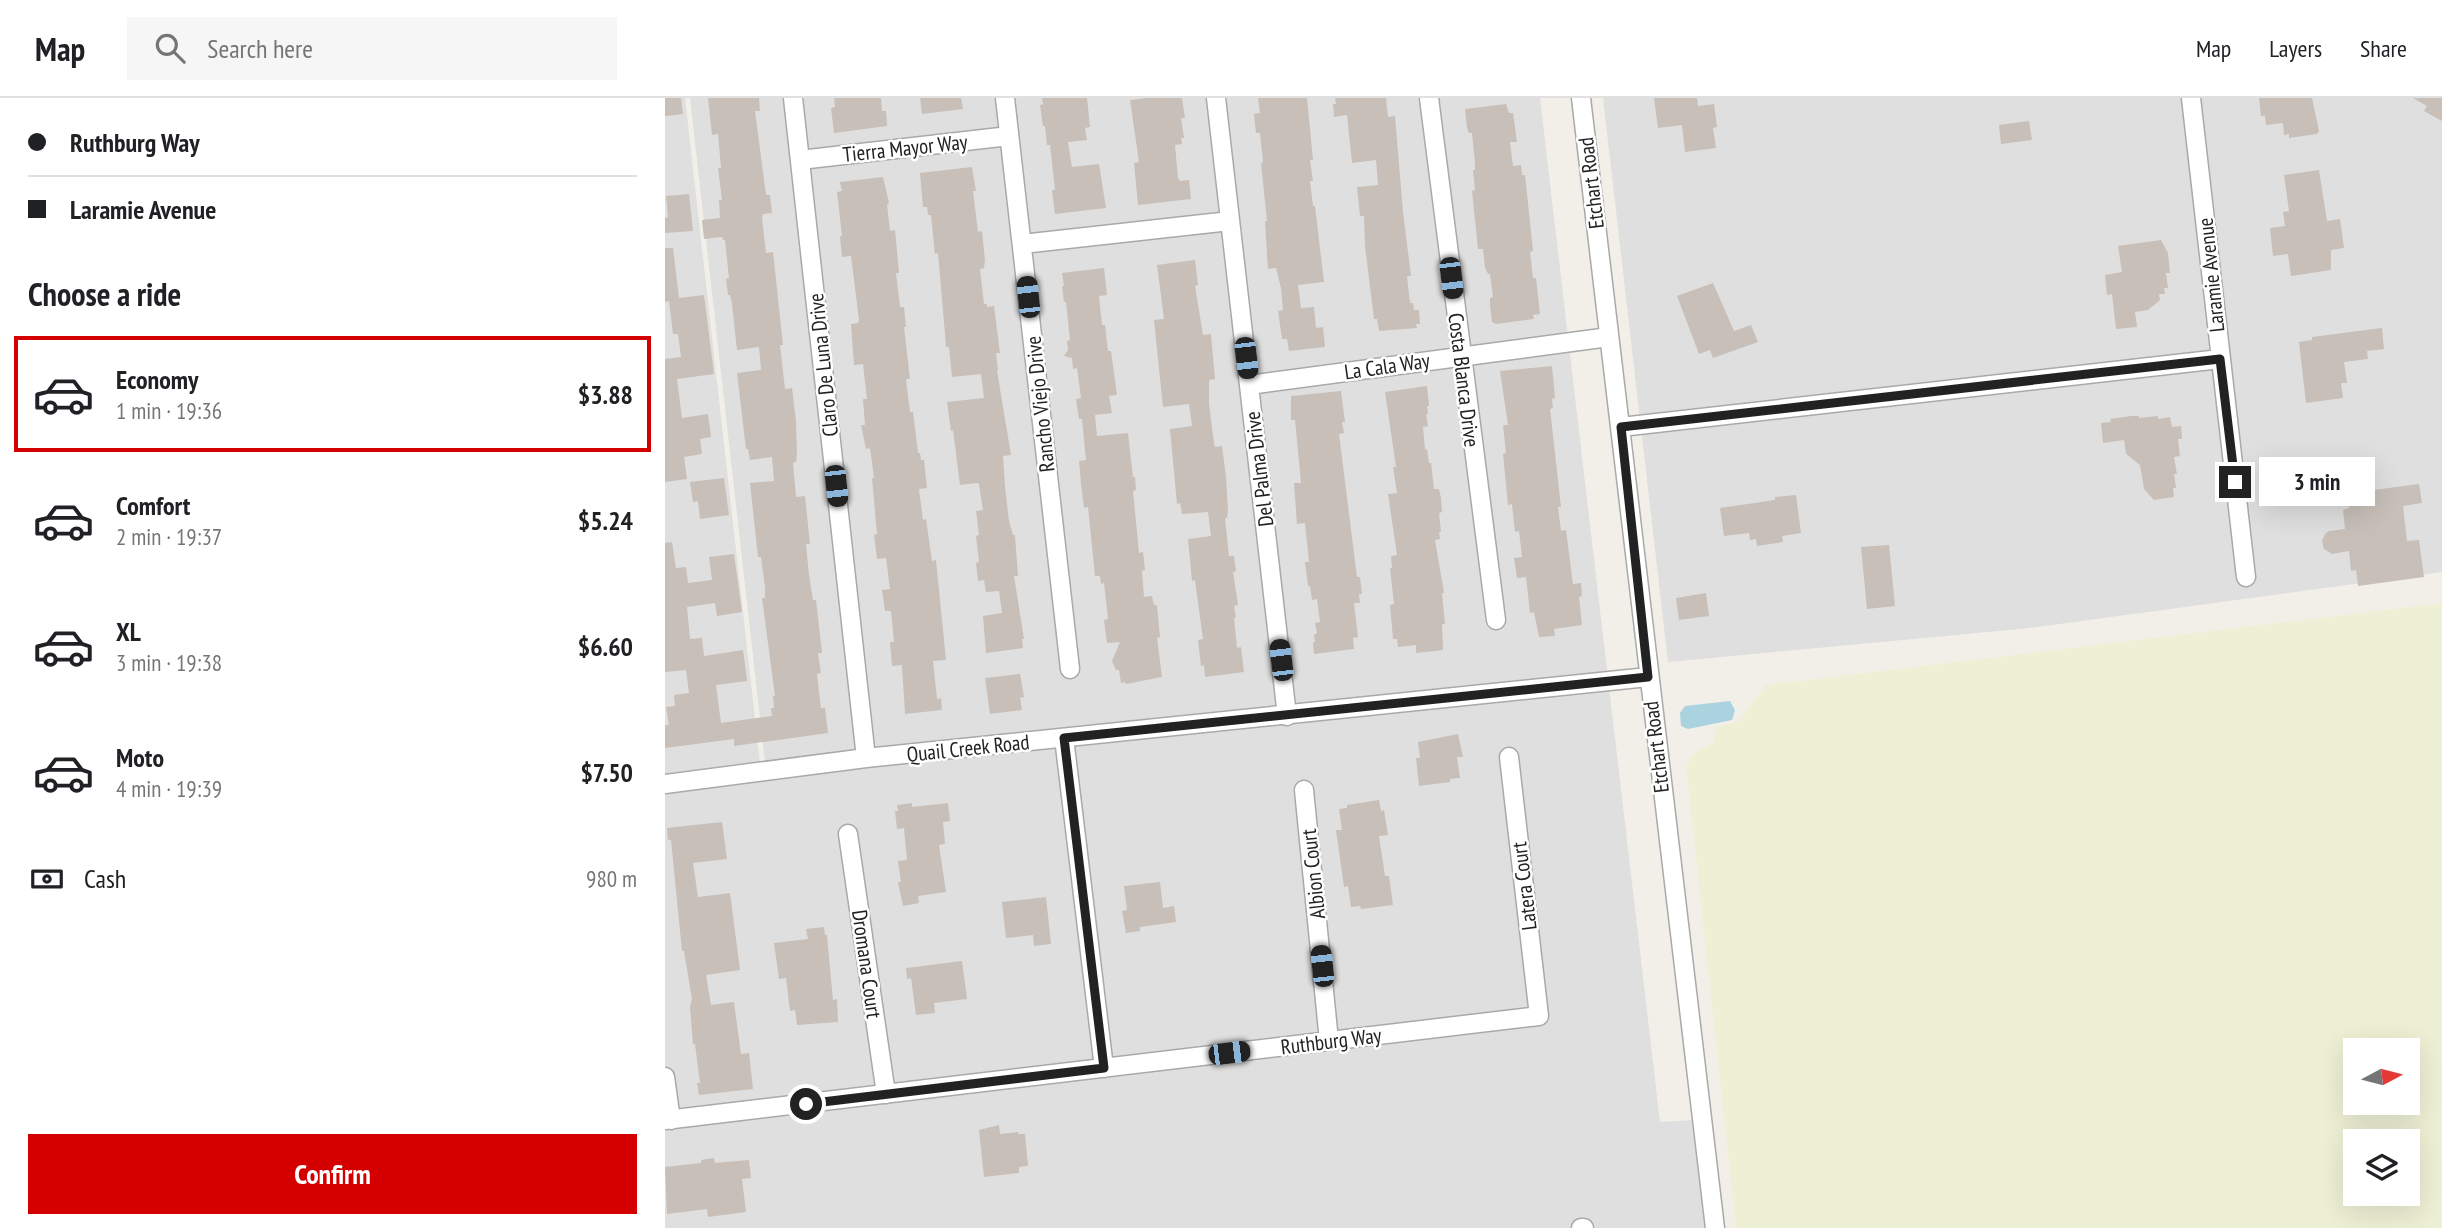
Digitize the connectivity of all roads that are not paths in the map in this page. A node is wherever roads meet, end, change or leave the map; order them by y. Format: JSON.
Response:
{"nodes":[{"id":1,"x":793,"y":98,"type":"edge"},
{"id":2,"x":1005,"y":98,"type":"edge"},
{"id":3,"x":1216,"y":98,"type":"edge"},
{"id":4,"x":1429,"y":98,"type":"edge"},
{"id":5,"x":1581,"y":98,"type":"edge"},
{"id":6,"x":2191,"y":98,"type":"edge"},
{"id":7,"x":1009,"y":136,"type":"junction"},
{"id":8,"x":800,"y":160,"type":"junction"},
{"id":9,"x":1230,"y":221,"type":"junction"},
{"id":10,"x":1022,"y":244,"type":"junction"},
{"id":11,"x":1609,"y":337,"type":"junction"},
{"id":12,"x":1461,"y":355,"type":"junction"},
{"id":13,"x":2220,"y":359,"type":"junction"},
{"id":14,"x":1249,"y":385,"type":"junction"},
{"id":15,"x":1621,"y":427,"type":"junction"},
{"id":16,"x":2246,"y":576,"type":"dead end"},
{"id":17,"x":1496,"y":620,"type":"dead end"},
{"id":18,"x":1070,"y":669,"type":"dead end"},
{"id":19,"x":1648,"y":677,"type":"junction"},
{"id":20,"x":1287,"y":716,"type":"junction"},
{"id":21,"x":1064,"y":738,"type":"junction"},
{"id":22,"x":1509,"y":757,"type":"dead end"},
{"id":23,"x":866,"y":758,"type":"junction"},
{"id":24,"x":665,"y":784,"type":"edge"},
{"id":25,"x":1304,"y":790,"type":"dead end"},
{"id":26,"x":848,"y":834,"type":"dead end"},
{"id":27,"x":1539,"y":1016,"type":"joint"},
{"id":28,"x":1329,"y":1041,"type":"junction"},
{"id":29,"x":1104,"y":1068,"type":"junction"},
{"id":30,"x":665,"y":1077,"type":"edge"},
{"id":31,"x":886,"y":1094,"type":"junction"},
{"id":32,"x":668,"y":1120,"type":"edge"},
{"id":33,"x":1714,"y":1228,"type":"edge"}],
"edges":[{"from":1,"to":8,"type":"street","name":"Claro De Luna Drive"},
{"from":2,"to":7,"type":"street","name":"Rancho Viejo Drive"},
{"from":3,"to":9,"type":"street","name":"Del Palma Drive"},
{"from":4,"to":12,"type":"street","name":"Costa Blanca Drive"},
{"from":5,"to":11,"type":"street","name":"Etchart Road"},
{"from":6,"to":13,"type":"street","name":"Laramie Avenue"},
{"from":7,"to":8,"type":"street","name":"Tierra Mayor Way"},
{"from":7,"to":10,"type":"street","name":"Rancho Viejo Drive"},
{"from":8,"to":23,"type":"street","name":"Claro De Luna Drive"},
{"from":9,"to":10,"type":"street"},
{"from":9,"to":14,"type":"street","name":"Del Palma Drive"},
{"from":10,"to":18,"type":"street","name":"Rancho Viejo Drive"},
{"from":11,"to":12,"type":"street","name":"La Cala Way"},
{"from":11,"to":15,"type":"street","name":"Etchart Road"},
{"from":12,"to":14,"type":"street","name":"La Cala Way"},
{"from":12,"to":17,"type":"street","name":"Costa Blanca Drive"},
{"from":13,"to":15,"type":"street"},
{"from":13,"to":16,"type":"street","name":"Laramie Avenue"},
{"from":14,"to":20,"type":"street","name":"Del Palma Drive"},
{"from":15,"to":19,"type":"street","name":"Etchart Road"},
{"from":19,"to":20,"type":"street","name":"Quail Creek Road"},
{"from":19,"to":33,"type":"street","name":"Etchart Road"},
{"from":20,"to":21,"type":"street","name":"Quail Creek Road"},
{"from":21,"to":23,"type":"street","name":"Quail Creek Road"},
{"from":21,"to":29,"type":"street"},
{"from":22,"to":27,"type":"street","name":"Latera Court"},
{"from":23,"to":24,"type":"street","name":"Quail Creek Road"},
{"from":25,"to":28,"type":"street","name":"Albion Court"},
{"from":26,"to":31,"type":"street","name":"Dromana Court"},
{"from":27,"to":28,"type":"street","name":"Ruthburg Way"},
{"from":28,"to":29,"type":"street","name":"Ruthburg Way"},
{"from":29,"to":31,"type":"street","name":"Ruthburg Way"},
{"from":30,"to":32,"type":"street"},
{"from":31,"to":32,"type":"street","name":"Ruthburg Way"}]}
